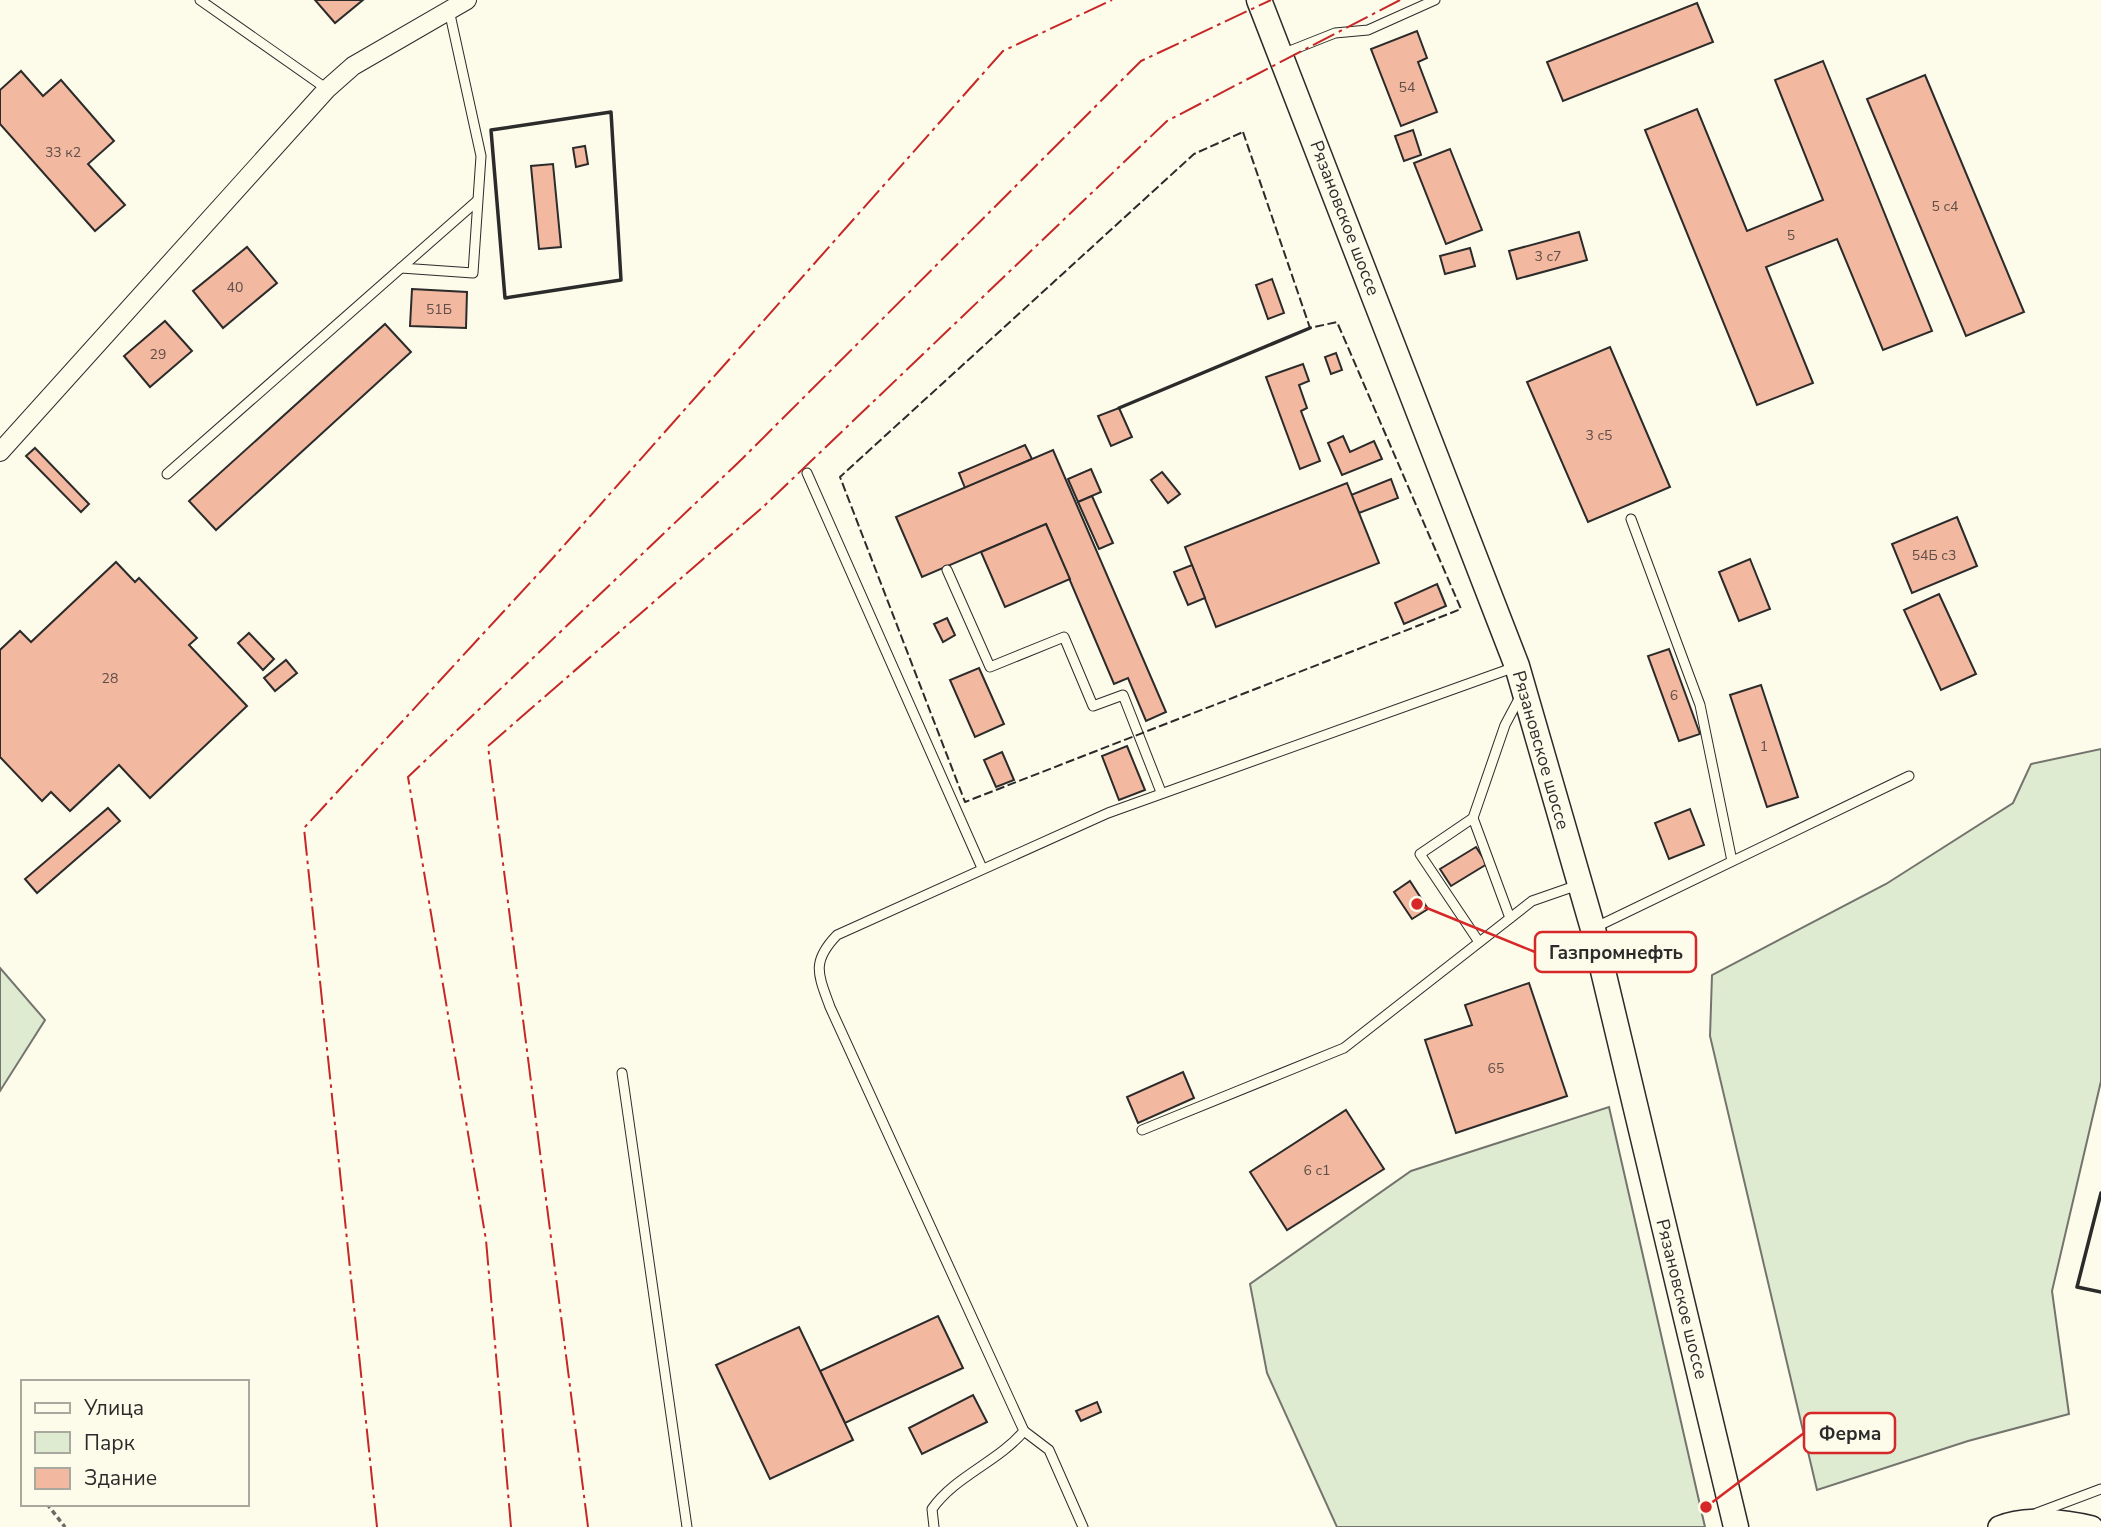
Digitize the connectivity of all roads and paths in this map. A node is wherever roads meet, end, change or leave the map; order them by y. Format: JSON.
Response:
{"nodes":[{"id":1,"x":200,"y":0,"type":"edge"},
{"id":2,"x":467,"y":0,"type":"edge"},
{"id":3,"x":1259,"y":0,"type":"edge"},
{"id":4,"x":1435,"y":0,"type":"edge"},
{"id":5,"x":449,"y":10,"type":"junction"},
{"id":6,"x":1282,"y":54,"type":"junction"},
{"id":7,"x":327,"y":89,"type":"junction"},
{"id":8,"x":477,"y":201,"type":"junction"},
{"id":9,"x":401,"y":268,"type":"junction"},
{"id":10,"x":0,"y":452,"type":"edge"},
{"id":11,"x":807,"y":473,"type":"dead end"},
{"id":12,"x":167,"y":474,"type":"dead end"},
{"id":13,"x":1631,"y":519,"type":"dead end"},
{"id":14,"x":947,"y":570,"type":"dead end"},
{"id":15,"x":1517,"y":666,"type":"junction"},
{"id":16,"x":1524,"y":691,"type":"junction"},
{"id":17,"x":1909,"y":776,"type":"dead end"},
{"id":18,"x":1161,"y":792,"type":"junction"},
{"id":19,"x":1473,"y":818,"type":"junction"},
{"id":20,"x":1732,"y":861,"type":"junction"},
{"id":21,"x":982,"y":868,"type":"junction"},
{"id":22,"x":1581,"y":884,"type":"junction"},
{"id":23,"x":1510,"y":918,"type":"junction"},
{"id":24,"x":1593,"y":929,"type":"junction"},
{"id":25,"x":1479,"y":942,"type":"junction"},
{"id":26,"x":622,"y":1073,"type":"dead end"},
{"id":27,"x":1142,"y":1130,"type":"dead end"},
{"id":28,"x":1024,"y":1431,"type":"junction"},
{"id":29,"x":2101,"y":1489,"type":"edge"},
{"id":30,"x":49,"y":1506,"type":"edge"},
{"id":31,"x":2006,"y":1525,"type":"edge"},
{"id":32,"x":65,"y":1527,"type":"edge"},
{"id":33,"x":687,"y":1527,"type":"edge"},
{"id":34,"x":934,"y":1527,"type":"edge"},
{"id":35,"x":1083,"y":1527,"type":"edge"},
{"id":36,"x":1736,"y":1527,"type":"edge"},
{"id":37,"x":2092,"y":1527,"type":"edge"}],
"edges":[{"from":1,"to":7,"type":"lane"},
{"from":2,"to":5,"type":"street"},
{"from":3,"to":6,"type":"main road","name":"Рязановское шоссе"},
{"from":4,"to":6,"type":"lane"},
{"from":5,"to":7,"type":"street"},
{"from":5,"to":8,"type":"lane"},
{"from":6,"to":15,"type":"main road","name":"Рязановское шоссе"},
{"from":7,"to":10,"type":"street"},
{"from":8,"to":9,"type":"lane"},
{"from":8,"to":9,"type":"lane"},
{"from":9,"to":12,"type":"lane"},
{"from":11,"to":21,"type":"lane"},
{"from":13,"to":20,"type":"lane"},
{"from":14,"to":18,"type":"lane"},
{"from":15,"to":16,"type":"main road","name":"Рязановское шоссе"},
{"from":15,"to":18,"type":"lane"},
{"from":16,"to":19,"type":"lane"},
{"from":16,"to":22,"type":"main road","name":"Рязановское шоссе"},
{"from":17,"to":20,"type":"lane"},
{"from":18,"to":21,"type":"lane"},
{"from":19,"to":23,"type":"lane"},
{"from":19,"to":25,"type":"lane"},
{"from":20,"to":24,"type":"lane"},
{"from":21,"to":28,"type":"lane"},
{"from":22,"to":23,"type":"lane"},
{"from":22,"to":24,"type":"main road","name":"Рязановское шоссе"},
{"from":23,"to":25,"type":"lane"},
{"from":24,"to":36,"type":"main road","name":"Рязановское шоссе"},
{"from":25,"to":27,"type":"lane"},
{"from":26,"to":33,"type":"lane"},
{"from":28,"to":34,"type":"lane"},
{"from":28,"to":35,"type":"lane"},
{"from":29,"to":31,"type":"lane"},
{"from":30,"to":32,"type":"path"},
{"from":31,"to":37,"type":"street"}]}
